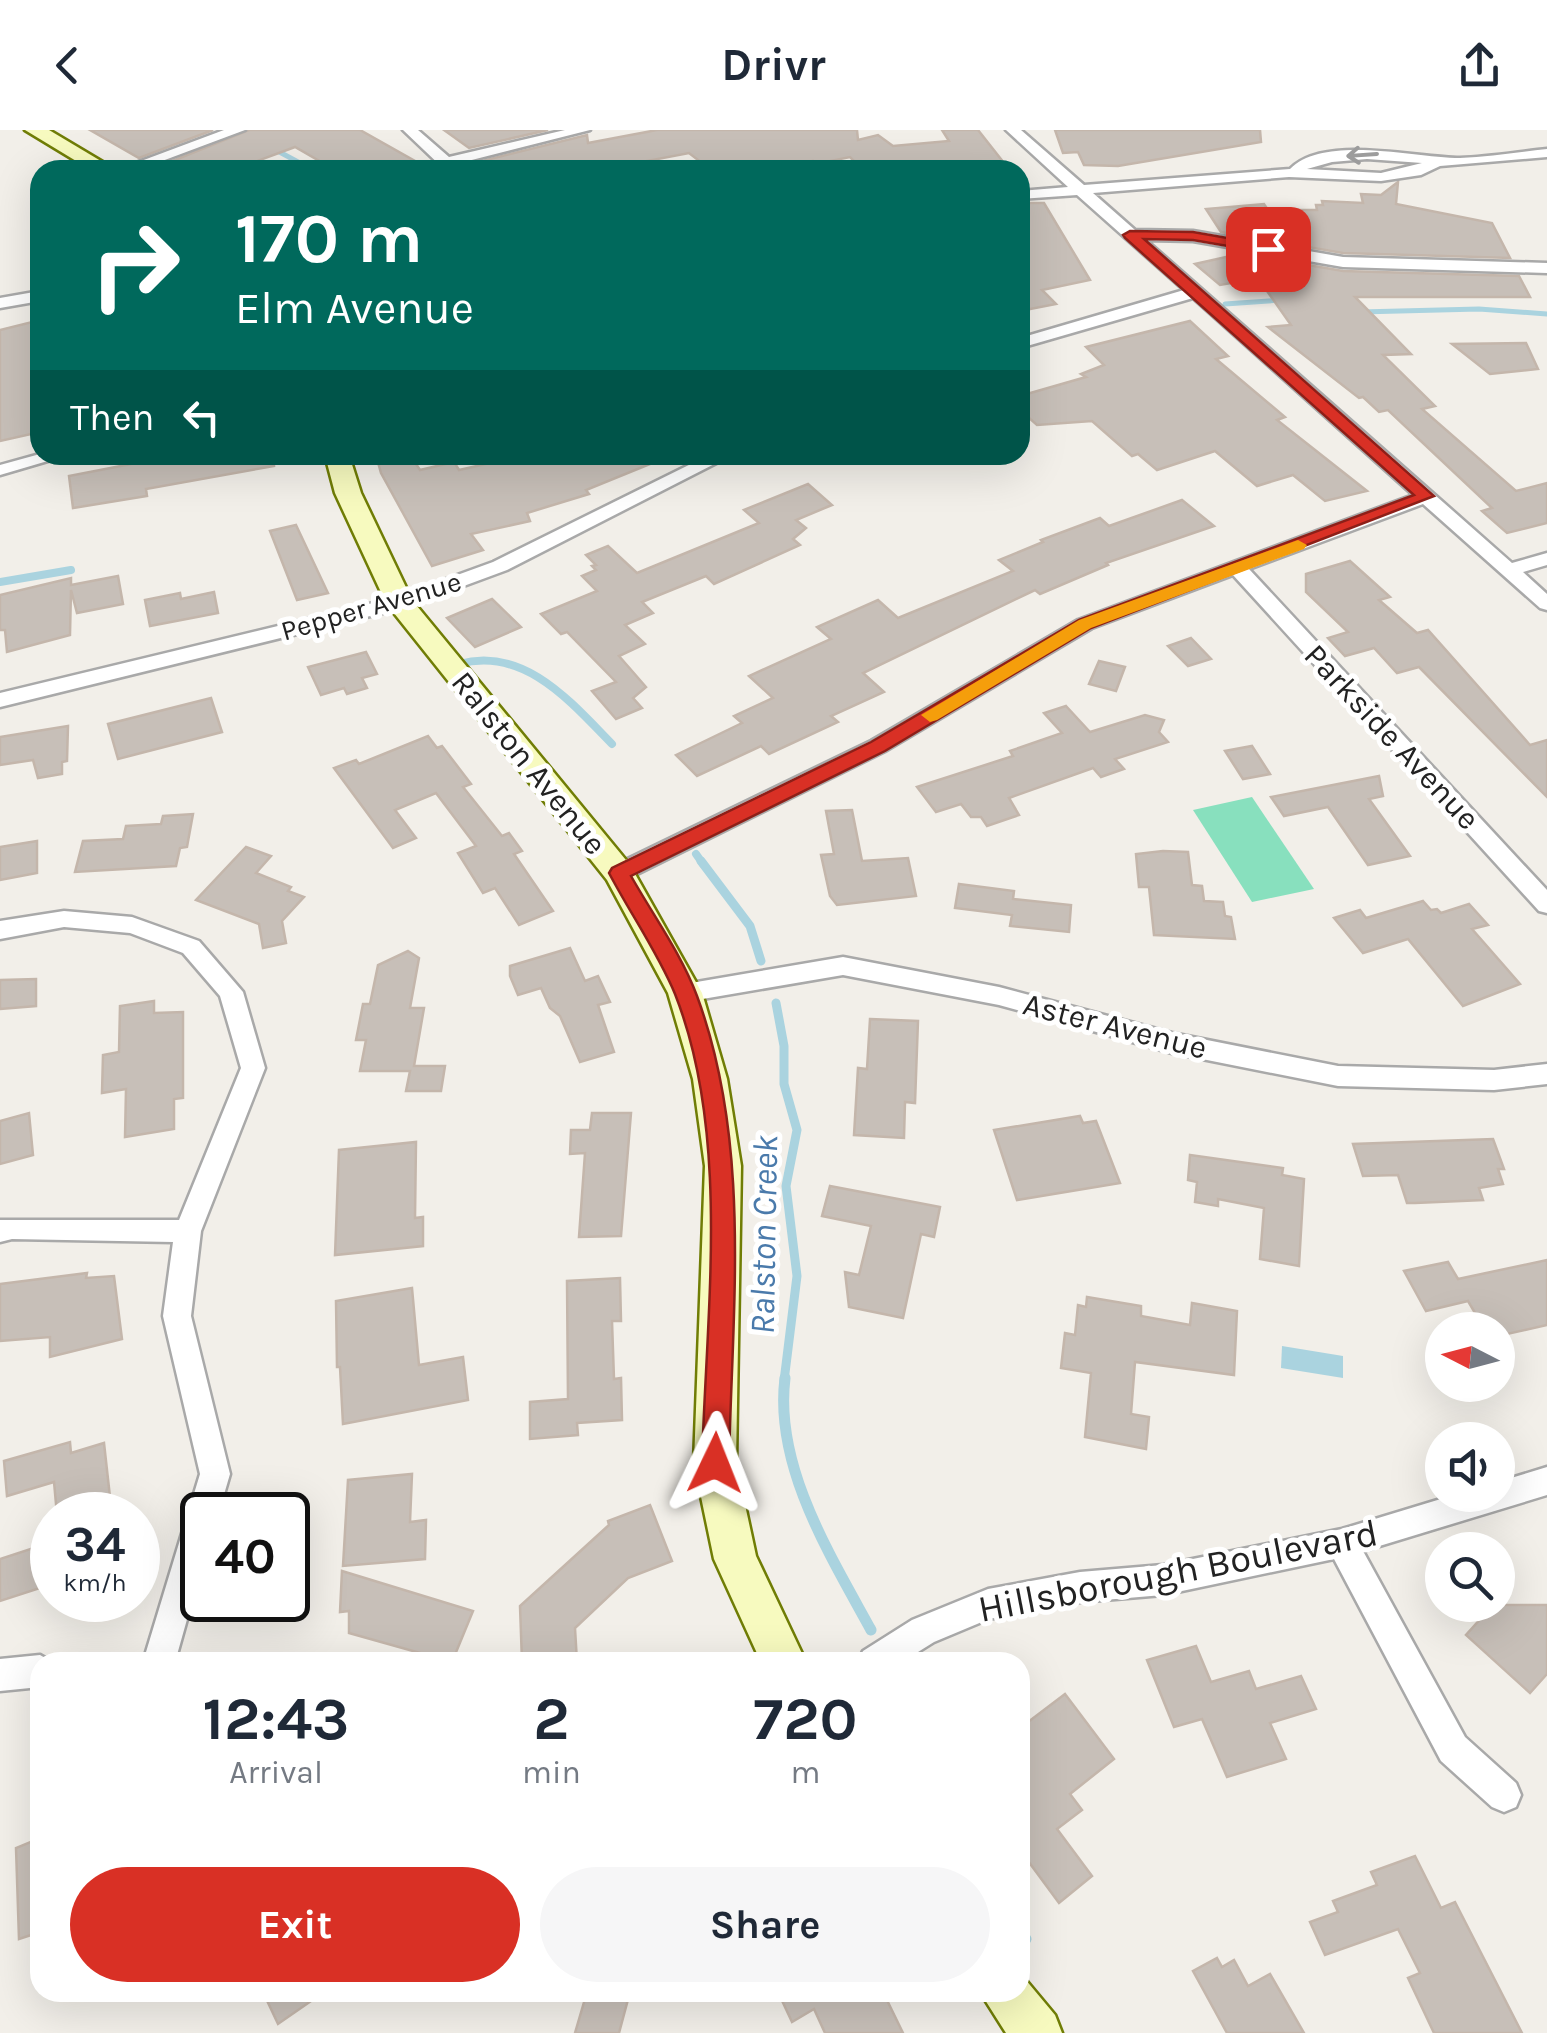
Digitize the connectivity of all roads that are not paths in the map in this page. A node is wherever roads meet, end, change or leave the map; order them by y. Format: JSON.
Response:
{"nodes":[{"id":1,"x":35,"y":130,"type":"edge"},
{"id":2,"x":238,"y":130,"type":"edge"},
{"id":3,"x":410,"y":130,"type":"edge"},
{"id":4,"x":583,"y":130,"type":"edge"},
{"id":5,"x":1013,"y":130,"type":"edge"},
{"id":6,"x":1547,"y":153,"type":"edge"},
{"id":7,"x":88,"y":160,"type":"edge"},
{"id":8,"x":152,"y":160,"type":"edge"},
{"id":9,"x":443,"y":160,"type":"edge"},
{"id":10,"x":472,"y":160,"type":"edge"},
{"id":11,"x":1438,"y":162,"type":"junction"},
{"id":12,"x":1288,"y":173,"type":"junction"},
{"id":13,"x":1081,"y":190,"type":"junction"},
{"id":14,"x":1030,"y":194,"type":"edge"},
{"id":15,"x":1130,"y":235,"type":"junction"},
{"id":16,"x":1547,"y":268,"type":"edge"},
{"id":17,"x":1196,"y":292,"type":"junction"},
{"id":18,"x":30,"y":298,"type":"edge"},
{"id":19,"x":0,"y":304,"type":"edge"},
{"id":20,"x":1030,"y":340,"type":"edge"},
{"id":21,"x":30,"y":462,"type":"edge"},
{"id":22,"x":340,"y":465,"type":"edge"},
{"id":23,"x":702,"y":465,"type":"edge"},
{"id":24,"x":0,"y":470,"type":"edge"},
{"id":25,"x":1426,"y":496,"type":"junction"},
{"id":26,"x":1547,"y":559,"type":"edge"},
{"id":27,"x":1238,"y":568,"type":"junction"},
{"id":28,"x":1508,"y":570,"type":"junction"},
{"id":29,"x":400,"y":603,"type":"junction"},
{"id":30,"x":1547,"y":604,"type":"edge"},
{"id":31,"x":0,"y":700,"type":"edge"},
{"id":32,"x":619,"y":873,"type":"junction"},
{"id":33,"x":1547,"y":905,"type":"edge"},
{"id":34,"x":0,"y":930,"type":"edge"},
{"id":35,"x":685,"y":993,"type":"junction"},
{"id":36,"x":1547,"y":1074,"type":"edge"},
{"id":37,"x":0,"y":1231,"type":"edge"},
{"id":38,"x":188,"y":1231,"type":"junction"},
{"id":39,"x":1547,"y":1482,"type":"edge"},
{"id":40,"x":210,"y":1492,"type":"edge"},
{"id":41,"x":1342,"y":1543,"type":"junction"},
{"id":42,"x":180,"y":1592,"type":"edge"},
{"id":43,"x":162,"y":1652,"type":"edge"},
{"id":44,"x":779,"y":1652,"type":"edge"},
{"id":45,"x":890,"y":1652,"type":"edge"},
{"id":46,"x":30,"y":1672,"type":"edge"},
{"id":47,"x":0,"y":1675,"type":"edge"},
{"id":48,"x":1504,"y":1795,"type":"dead end"},
{"id":49,"x":1013,"y":2002,"type":"edge"},
{"id":50,"x":1037,"y":2033,"type":"edge"}],
"edges":[{"from":1,"to":7,"type":"street"},
{"from":2,"to":8,"type":"street"},
{"from":3,"to":9,"type":"street"},
{"from":4,"to":10,"type":"street"},
{"from":5,"to":13,"type":"street"},
{"from":6,"to":11,"type":"street"},
{"from":11,"to":12,"type":"street"},
{"from":11,"to":12,"type":"street","one_way":true},
{"from":12,"to":13,"type":"street"},
{"from":13,"to":14,"type":"street"},
{"from":13,"to":15,"type":"street"},
{"from":15,"to":16,"type":"street"},
{"from":15,"to":17,"type":"street"},
{"from":17,"to":20,"type":"street"},
{"from":17,"to":25,"type":"street"},
{"from":18,"to":19,"type":"street"},
{"from":21,"to":24,"type":"street"},
{"from":22,"to":29,"type":"street","name":"Ralston Avenue"},
{"from":23,"to":29,"type":"street","name":"Pepper Avenue"},
{"from":25,"to":27,"type":"street"},
{"from":25,"to":28,"type":"street"},
{"from":26,"to":28,"type":"street"},
{"from":27,"to":32,"type":"street"},
{"from":27,"to":33,"type":"street","name":"Parkside Avenue"},
{"from":28,"to":30,"type":"street"},
{"from":29,"to":31,"type":"street","name":"Pepper Avenue"},
{"from":29,"to":32,"type":"street","name":"Ralston Avenue"},
{"from":32,"to":35,"type":"street","name":"Ralston Avenue"},
{"from":34,"to":38,"type":"street"},
{"from":35,"to":36,"type":"street","name":"Aster Avenue"},
{"from":35,"to":44,"type":"street","name":"Ralston Avenue"},
{"from":37,"to":38,"type":"street"},
{"from":38,"to":40,"type":"street"},
{"from":39,"to":41,"type":"street","name":"Hillsborough Boulevard"},
{"from":41,"to":45,"type":"street","name":"Hillsborough Boulevard"},
{"from":41,"to":48,"type":"street"},
{"from":42,"to":43,"type":"street"},
{"from":46,"to":47,"type":"street"},
{"from":49,"to":50,"type":"street"}]}
